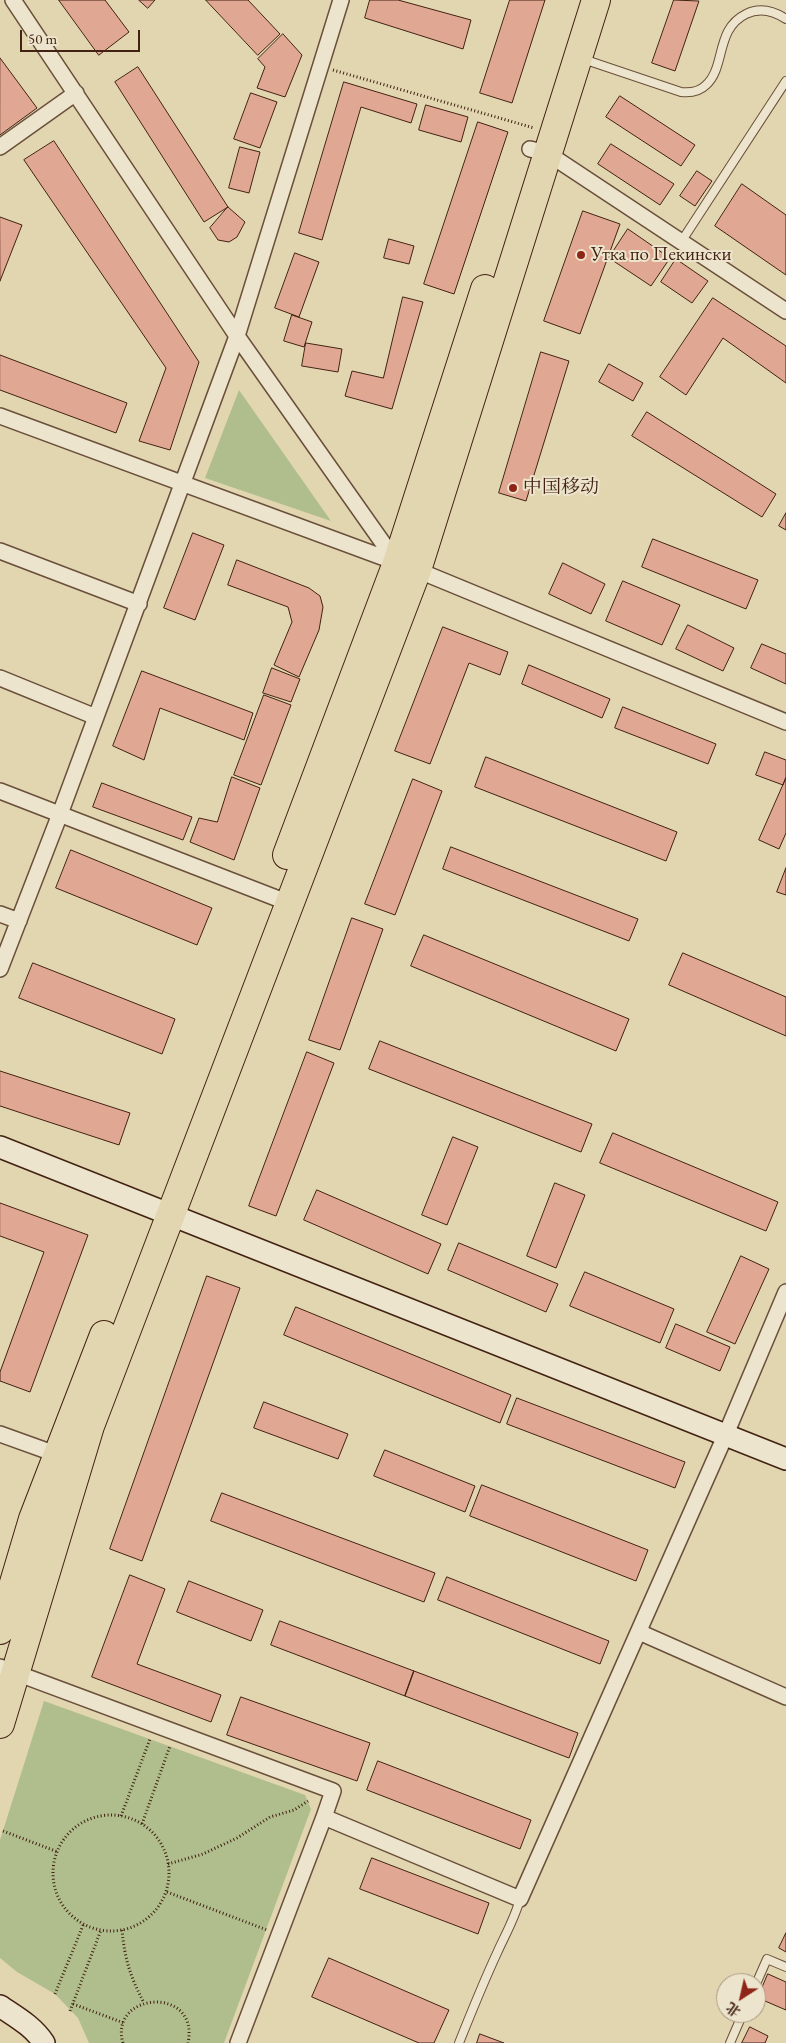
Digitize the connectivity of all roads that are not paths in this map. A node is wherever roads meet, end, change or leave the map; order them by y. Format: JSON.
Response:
{"nodes":[{"id":1,"x":13,"y":0,"type":"edge"},
{"id":2,"x":341,"y":0,"type":"edge"},
{"id":3,"x":578,"y":0,"type":"edge"},
{"id":4,"x":596,"y":0,"type":"edge"},
{"id":5,"x":786,"y":19,"type":"edge"},
{"id":6,"x":578,"y":57,"type":"junction"},
{"id":7,"x":786,"y":82,"type":"edge"},
{"id":8,"x":76,"y":93,"type":"junction"},
{"id":9,"x":538,"y":143,"type":"junction"},
{"id":10,"x":0,"y":146,"type":"edge"},
{"id":11,"x":681,"y":242,"type":"junction"},
{"id":12,"x":786,"y":311,"type":"edge"},
{"id":13,"x":236,"y":336,"type":"junction"},
{"id":14,"x":0,"y":416,"type":"edge"},
{"id":15,"x":183,"y":484,"type":"junction"},
{"id":16,"x":0,"y":551,"type":"edge"},
{"id":17,"x":407,"y":567,"type":"junction"},
{"id":18,"x":138,"y":604,"type":"junction"},
{"id":19,"x":0,"y":678,"type":"edge"},
{"id":20,"x":96,"y":717,"type":"junction"},
{"id":21,"x":786,"y":722,"type":"edge"},
{"id":22,"x":0,"y":791,"type":"edge"},
{"id":23,"x":60,"y":814,"type":"junction"},
{"id":24,"x":280,"y":900,"type":"junction"},
{"id":25,"x":0,"y":914,"type":"edge"},
{"id":26,"x":19,"y":921,"type":"junction"},
{"id":27,"x":0,"y":969,"type":"edge"},
{"id":28,"x":0,"y":1147,"type":"edge"},
{"id":29,"x":163,"y":1210,"type":"junction"},
{"id":30,"x":786,"y":1292,"type":"edge"},
{"id":31,"x":0,"y":1434,"type":"edge"},
{"id":32,"x":726,"y":1434,"type":"junction"},
{"id":33,"x":68,"y":1458,"type":"junction"},
{"id":34,"x":786,"y":1459,"type":"edge"},
{"id":35,"x":0,"y":1630,"type":"edge"},
{"id":36,"x":640,"y":1632,"type":"junction"},
{"id":37,"x":8,"y":1670,"type":"edge"},
{"id":38,"x":786,"y":1697,"type":"edge"},
{"id":39,"x":0,"y":1724,"type":"edge"},
{"id":40,"x":324,"y":1817,"type":"junction"},
{"id":41,"x":520,"y":1899,"type":"junction"},
{"id":42,"x":786,"y":1967,"type":"edge"},
{"id":43,"x":761,"y":1973,"type":"edge"},
{"id":44,"x":0,"y":2006,"type":"edge"},
{"id":45,"x":739,"y":2023,"type":"edge"},
{"id":46,"x":44,"y":2043,"type":"edge"},
{"id":47,"x":238,"y":2043,"type":"edge"},
{"id":48,"x":459,"y":2043,"type":"edge"},
{"id":49,"x":730,"y":2043,"type":"edge"}],
"edges":[{"from":1,"to":8,"type":"street"},
{"from":2,"to":13,"type":"street"},
{"from":3,"to":9,"type":"highway"},
{"from":4,"to":6,"type":"highway"},
{"from":5,"to":6,"type":"lane"},
{"from":6,"to":9,"type":"highway"},
{"from":7,"to":11,"type":"lane"},
{"from":8,"to":10,"type":"street"},
{"from":8,"to":13,"type":"street"},
{"from":9,"to":11,"type":"street"},
{"from":9,"to":17,"type":"highway"},
{"from":11,"to":12,"type":"street"},
{"from":13,"to":15,"type":"street"},
{"from":13,"to":17,"type":"street"},
{"from":14,"to":15,"type":"street"},
{"from":15,"to":17,"type":"street"},
{"from":15,"to":18,"type":"street"},
{"from":16,"to":18,"type":"street"},
{"from":17,"to":21,"type":"street"},
{"from":17,"to":24,"type":"highway"},
{"from":18,"to":20,"type":"street"},
{"from":19,"to":20,"type":"street"},
{"from":20,"to":23,"type":"street"},
{"from":22,"to":23,"type":"street"},
{"from":23,"to":24,"type":"street"},
{"from":23,"to":26,"type":"street"},
{"from":24,"to":29,"type":"highway"},
{"from":25,"to":26,"type":"street"},
{"from":26,"to":27,"type":"street"},
{"from":28,"to":29,"type":"street"},
{"from":29,"to":32,"type":"street"},
{"from":29,"to":33,"type":"highway"},
{"from":30,"to":32,"type":"street"},
{"from":31,"to":33,"type":"street"},
{"from":32,"to":34,"type":"street"},
{"from":32,"to":36,"type":"street"},
{"from":33,"to":35,"type":"highway"},
{"from":33,"to":37,"type":"highway"},
{"from":36,"to":38,"type":"street"},
{"from":36,"to":41,"type":"street"},
{"from":37,"to":39,"type":"highway"},
{"from":37,"to":40,"type":"street"},
{"from":40,"to":41,"type":"street"},
{"from":40,"to":47,"type":"street"},
{"from":41,"to":48,"type":"lane"},
{"from":42,"to":43,"type":"lane"},
{"from":44,"to":46,"type":"street"},
{"from":45,"to":49,"type":"lane"}]}
